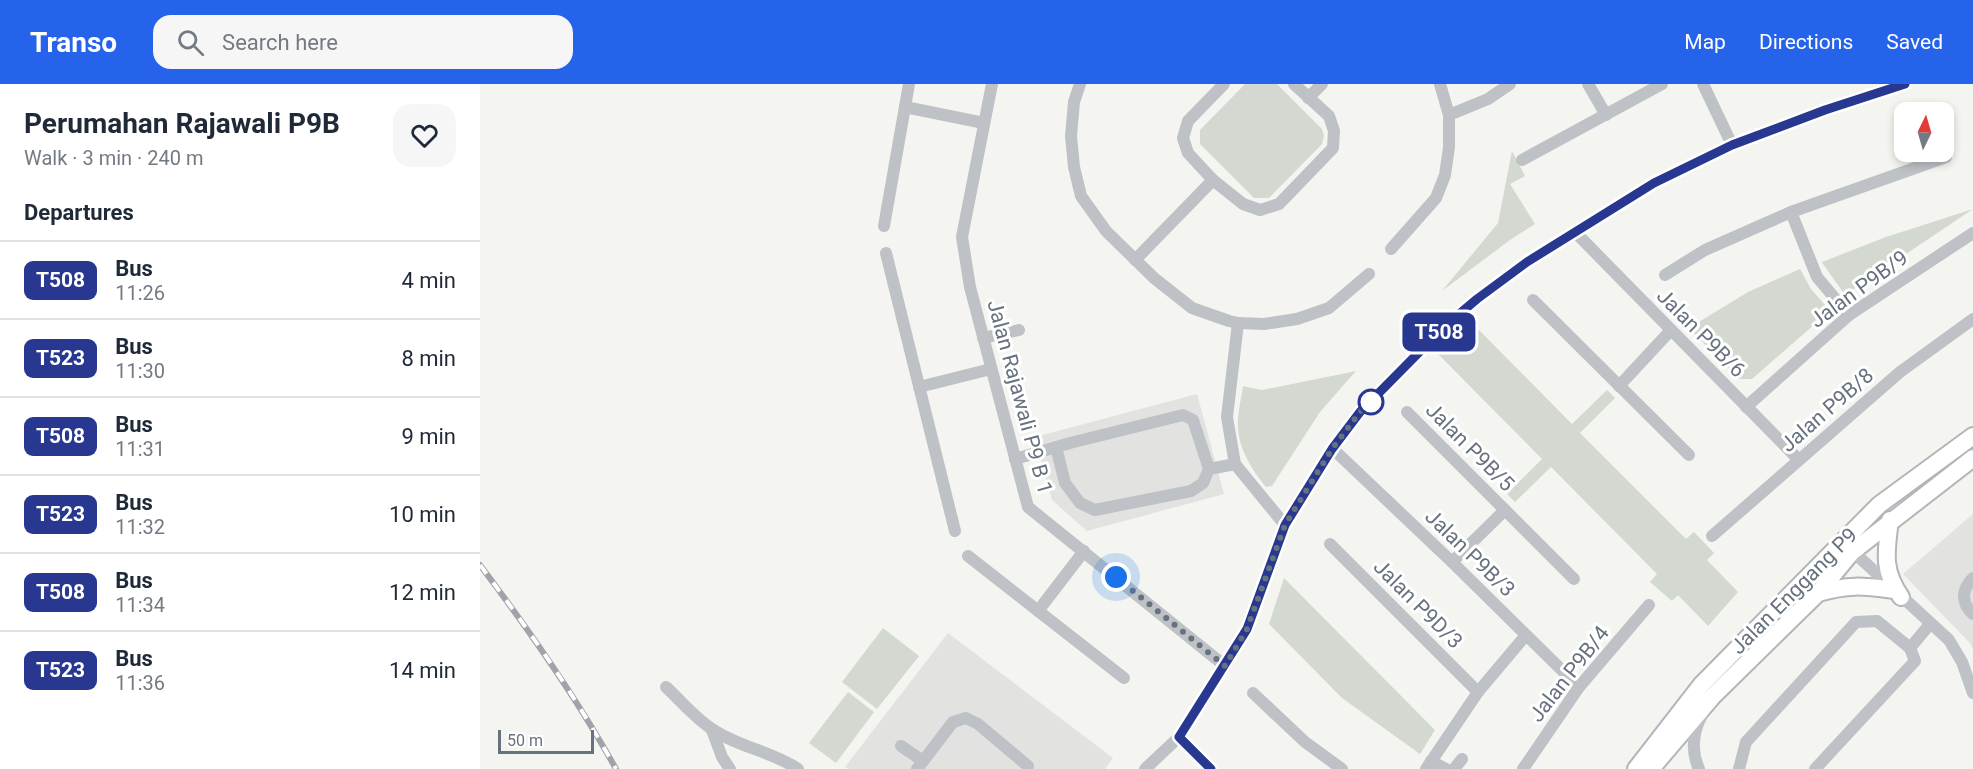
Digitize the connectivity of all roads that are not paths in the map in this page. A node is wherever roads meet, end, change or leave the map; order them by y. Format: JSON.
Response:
{"nodes":[{"id":1,"x":909,"y":84,"type":"edge"},
{"id":2,"x":992,"y":84,"type":"edge"},
{"id":3,"x":1080,"y":84,"type":"edge"},
{"id":4,"x":1224,"y":84,"type":"edge"},
{"id":5,"x":1294,"y":84,"type":"edge"},
{"id":6,"x":1322,"y":84,"type":"edge"},
{"id":7,"x":1440,"y":84,"type":"edge"},
{"id":8,"x":1510,"y":84,"type":"edge"},
{"id":9,"x":1588,"y":84,"type":"edge"},
{"id":10,"x":1662,"y":84,"type":"edge"},
{"id":11,"x":1702,"y":84,"type":"edge"},
{"id":12,"x":1905,"y":84,"type":"edge"},
{"id":13,"x":1308,"y":98,"type":"junction"},
{"id":14,"x":905,"y":107,"type":"junction"},
{"id":15,"x":1449,"y":115,"type":"junction"},
{"id":16,"x":1605,"y":115,"type":"junction"},
{"id":17,"x":984,"y":123,"type":"junction"},
{"id":18,"x":1732,"y":145,"type":"junction"},
{"id":19,"x":1522,"y":160,"type":"dead end"},
{"id":20,"x":1929,"y":162,"type":"edge"},
{"id":21,"x":1213,"y":180,"type":"junction"},
{"id":22,"x":1791,"y":212,"type":"junction"},
{"id":23,"x":884,"y":226,"type":"dead end"},
{"id":24,"x":1575,"y":232,"type":"junction"},
{"id":25,"x":1973,"y":233,"type":"edge"},
{"id":26,"x":1391,"y":249,"type":"dead end"},
{"id":27,"x":886,"y":253,"type":"dead end"},
{"id":28,"x":1135,"y":260,"type":"junction"},
{"id":29,"x":1369,"y":274,"type":"dead end"},
{"id":30,"x":1665,"y":275,"type":"dead end"},
{"id":31,"x":1533,"y":300,"type":"dead end"},
{"id":32,"x":1849,"y":315,"type":"junction"},
{"id":33,"x":1973,"y":319,"type":"edge"},
{"id":34,"x":1238,"y":323,"type":"junction"},
{"id":35,"x":1019,"y":330,"type":"dead end"},
{"id":36,"x":1671,"y":330,"type":"junction"},
{"id":37,"x":983,"y":338,"type":"junction"},
{"id":38,"x":991,"y":369,"type":"junction"},
{"id":39,"x":1618,"y":386,"type":"junction"},
{"id":40,"x":919,"y":387,"type":"junction"},
{"id":41,"x":1746,"y":406,"type":"junction"},
{"id":42,"x":1407,"y":412,"type":"dead end"},
{"id":43,"x":1973,"y":436,"type":"edge"},
{"id":44,"x":1056,"y":447,"type":"junction"},
{"id":45,"x":1332,"y":449,"type":"junction"},
{"id":46,"x":1689,"y":455,"type":"dead end"},
{"id":47,"x":1973,"y":458,"type":"edge"},
{"id":48,"x":1015,"y":459,"type":"junction"},
{"id":49,"x":1799,"y":460,"type":"junction"},
{"id":50,"x":1235,"y":464,"type":"junction"},
{"id":51,"x":1209,"y":470,"type":"junction"},
{"id":52,"x":1505,"y":510,"type":"junction"},
{"id":53,"x":1890,"y":520,"type":"junction"},
{"id":54,"x":1285,"y":525,"type":"junction"},
{"id":55,"x":956,"y":531,"type":"dead end"},
{"id":56,"x":1712,"y":536,"type":"dead end"},
{"id":57,"x":1330,"y":544,"type":"dead end"},
{"id":58,"x":1847,"y":547,"type":"junction"},
{"id":59,"x":1084,"y":551,"type":"junction"},
{"id":60,"x":968,"y":556,"type":"dead end"},
{"id":61,"x":1452,"y":562,"type":"junction"},
{"id":62,"x":1973,"y":578,"type":"edge"},
{"id":63,"x":1574,"y":579,"type":"dead end"},
{"id":64,"x":1818,"y":592,"type":"junction"},
{"id":65,"x":1898,"y":594,"type":"junction"},
{"id":66,"x":1649,"y":605,"type":"dead end"},
{"id":67,"x":1038,"y":611,"type":"junction"},
{"id":68,"x":1973,"y":614,"type":"edge"},
{"id":69,"x":1930,"y":624,"type":"junction"},
{"id":70,"x":1526,"y":635,"type":"junction"},
{"id":71,"x":1910,"y":648,"type":"junction"},
{"id":72,"x":1225,"y":666,"type":"junction"},
{"id":73,"x":1124,"y":678,"type":"dead end"},
{"id":74,"x":666,"y":687,"type":"dead end"},
{"id":75,"x":1579,"y":687,"type":"junction"},
{"id":76,"x":1478,"y":692,"type":"junction"},
{"id":77,"x":1253,"y":693,"type":"dead end"},
{"id":78,"x":1973,"y":693,"type":"edge"},
{"id":79,"x":1713,"y":696,"type":"junction"},
{"id":80,"x":712,"y":730,"type":"junction"},
{"id":81,"x":1179,"y":737,"type":"junction"},
{"id":82,"x":901,"y":746,"type":"dead end"},
{"id":83,"x":1462,"y":759,"type":"dead end"},
{"id":84,"x":920,"y":765,"type":"edge"},
{"id":85,"x":1429,"y":765,"type":"edge"},
{"id":86,"x":1028,"y":766,"type":"dead end"},
{"id":87,"x":730,"y":769,"type":"edge"},
{"id":88,"x":798,"y":769,"type":"edge"},
{"id":89,"x":1145,"y":769,"type":"edge"},
{"id":90,"x":1211,"y":769,"type":"edge"},
{"id":91,"x":1342,"y":769,"type":"edge"},
{"id":92,"x":1446,"y":769,"type":"edge"},
{"id":93,"x":1454,"y":769,"type":"edge"},
{"id":94,"x":1523,"y":769,"type":"edge"},
{"id":95,"x":1636,"y":769,"type":"edge"},
{"id":96,"x":1651,"y":769,"type":"edge"},
{"id":97,"x":1699,"y":769,"type":"edge"},
{"id":98,"x":1739,"y":769,"type":"edge"},
{"id":99,"x":1815,"y":769,"type":"edge"}],
"edges":[{"from":1,"to":14,"type":"street"},
{"from":2,"to":17,"type":"street","name":"Jalan Rajawali P9 B 1"},
{"from":3,"to":28,"type":"street"},
{"from":4,"to":21,"type":"street"},
{"from":5,"to":13,"type":"street"},
{"from":6,"to":13,"type":"street"},
{"from":7,"to":15,"type":"street"},
{"from":8,"to":15,"type":"street"},
{"from":9,"to":16,"type":"street"},
{"from":10,"to":16,"type":"street"},
{"from":11,"to":18,"type":"street"},
{"from":12,"to":18,"type":"street"},
{"from":13,"to":21,"type":"street"},
{"from":14,"to":17,"type":"street"},
{"from":14,"to":23,"type":"street"},
{"from":15,"to":26,"type":"street"},
{"from":16,"to":19,"type":"street"},
{"from":17,"to":37,"type":"street","name":"Jalan Rajawali P9 B 1"},
{"from":18,"to":24,"type":"street"},
{"from":20,"to":22,"type":"street"},
{"from":21,"to":28,"type":"street"},
{"from":22,"to":30,"type":"street"},
{"from":22,"to":32,"type":"street"},
{"from":24,"to":36,"type":"street","name":"Jalan P9B/6"},
{"from":24,"to":45,"type":"street"},
{"from":25,"to":32,"type":"street","name":"Jalan P9B/9"},
{"from":27,"to":40,"type":"street"},
{"from":28,"to":34,"type":"street"},
{"from":29,"to":34,"type":"street"},
{"from":31,"to":39,"type":"street"},
{"from":32,"to":41,"type":"street","name":"Jalan P9B/9"},
{"from":33,"to":49,"type":"street","name":"Jalan P9B/8"},
{"from":34,"to":50,"type":"street"},
{"from":35,"to":37,"type":"street"},
{"from":36,"to":39,"type":"street"},
{"from":36,"to":41,"type":"street","name":"Jalan P9B/6"},
{"from":37,"to":38,"type":"street","name":"Jalan Rajawali P9 B 1"},
{"from":38,"to":40,"type":"street"},
{"from":38,"to":48,"type":"street","name":"Jalan Rajawali P9 B 1"},
{"from":39,"to":46,"type":"street"},
{"from":40,"to":55,"type":"street"},
{"from":41,"to":49,"type":"street","name":"Jalan P9B/6"},
{"from":42,"to":52,"type":"street","name":"Jalan P9B/5"},
{"from":43,"to":58,"type":"main road","name":"Jalan Enggang P9"},
{"from":44,"to":48,"type":"street"},
{"from":44,"to":51,"type":"street"},
{"from":44,"to":51,"type":"street"},
{"from":45,"to":54,"type":"street"},
{"from":45,"to":61,"type":"street","name":"Jalan P9B/3"},
{"from":47,"to":53,"type":"main road","name":"Jalan Enggang P9"},
{"from":48,"to":59,"type":"street","name":"Jalan Rajawali P9 B 1"},
{"from":49,"to":56,"type":"street","name":"Jalan P9B/8"},
{"from":50,"to":51,"type":"street"},
{"from":50,"to":54,"type":"street"},
{"from":52,"to":61,"type":"street","name":"Jalan P9B/5"},
{"from":52,"to":63,"type":"street","name":"Jalan P9B/5"},
{"from":53,"to":58,"type":"main road","name":"Jalan Enggang P9"},
{"from":53,"to":65,"type":"main road"},
{"from":54,"to":72,"type":"street"},
{"from":57,"to":76,"type":"street","name":"Jalan P9D/3"},
{"from":58,"to":64,"type":"main road","name":"Jalan Enggang P9"},
{"from":58,"to":65,"type":"street"},
{"from":58,"to":95,"type":"main road","name":"Jalan Enggang P9"},
{"from":59,"to":67,"type":"street"},
{"from":59,"to":72,"type":"street","name":"Jalan Rajawali P9 B 1"},
{"from":60,"to":67,"type":"street"},
{"from":61,"to":70,"type":"street","name":"Jalan P9B/3"},
{"from":62,"to":68,"type":"street"},
{"from":64,"to":65,"type":"main road"},
{"from":64,"to":79,"type":"main road","name":"Jalan Enggang P9"},
{"from":65,"to":69,"type":"street"},
{"from":66,"to":75,"type":"street","name":"Jalan P9B/4"},
{"from":67,"to":73,"type":"street"},
{"from":69,"to":71,"type":"street"},
{"from":69,"to":78,"type":"street"},
{"from":70,"to":75,"type":"street","name":"Jalan P9B/3"},
{"from":70,"to":76,"type":"street"},
{"from":71,"to":98,"type":"street"},
{"from":71,"to":99,"type":"street"},
{"from":72,"to":81,"type":"street"},
{"from":74,"to":80,"type":"street"},
{"from":75,"to":94,"type":"street","name":"Jalan P9B/4"},
{"from":76,"to":85,"type":"street"},
{"from":77,"to":91,"type":"street"},
{"from":79,"to":96,"type":"main road","name":"Jalan Enggang P9"},
{"from":79,"to":97,"type":"street"},
{"from":80,"to":87,"type":"street"},
{"from":80,"to":88,"type":"street"},
{"from":81,"to":89,"type":"street"},
{"from":81,"to":90,"type":"street"},
{"from":82,"to":84,"type":"street"},
{"from":83,"to":93,"type":"street"},
{"from":84,"to":86,"type":"street"},
{"from":85,"to":92,"type":"street"}]}
